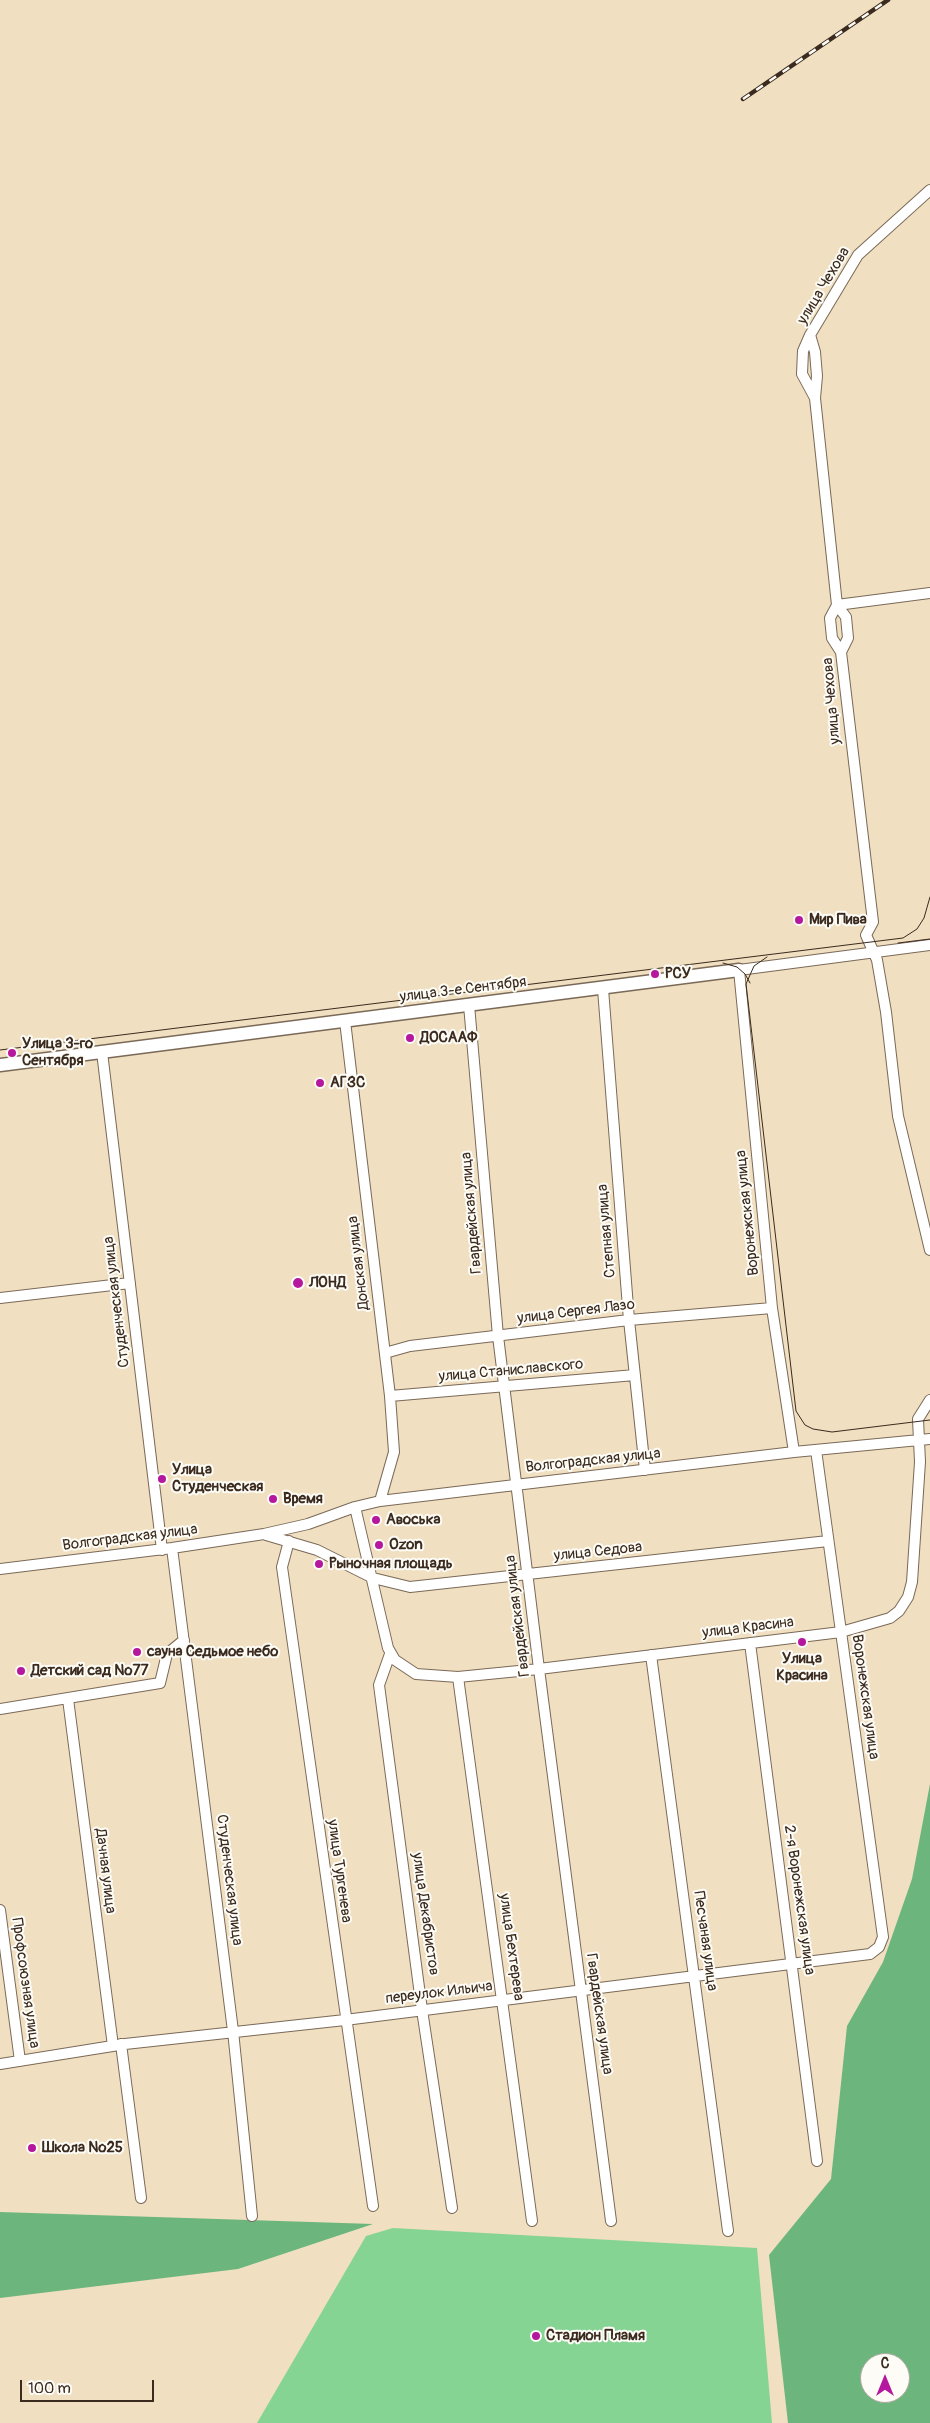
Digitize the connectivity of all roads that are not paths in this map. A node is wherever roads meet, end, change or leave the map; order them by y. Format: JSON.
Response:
{"nodes":[{"id":1,"x":930,"y":190,"type":"edge"},
{"id":2,"x":810,"y":335,"type":"junction"},
{"id":3,"x":815,"y":398,"type":"junction"},
{"id":4,"x":930,"y":593,"type":"edge"},
{"id":5,"x":837,"y":604,"type":"junction"},
{"id":6,"x":841,"y":652,"type":"junction"},
{"id":7,"x":930,"y":945,"type":"edge"},
{"id":8,"x":872,"y":951,"type":"junction"},
{"id":9,"x":739,"y":970,"type":"junction"},
{"id":10,"x":603,"y":989,"type":"junction"},
{"id":11,"x":469,"y":1005,"type":"junction"},
{"id":12,"x":345,"y":1021,"type":"junction"},
{"id":13,"x":102,"y":1052,"type":"junction"},
{"id":14,"x":0,"y":1065,"type":"edge"},
{"id":15,"x":930,"y":1250,"type":"edge"},
{"id":16,"x":130,"y":1283,"type":"junction"},
{"id":17,"x":0,"y":1298,"type":"edge"},
{"id":18,"x":772,"y":1308,"type":"junction"},
{"id":19,"x":629,"y":1320,"type":"junction"},
{"id":20,"x":498,"y":1336,"type":"junction"},
{"id":21,"x":385,"y":1353,"type":"junction"},
{"id":22,"x":635,"y":1375,"type":"junction"},
{"id":23,"x":504,"y":1387,"type":"junction"},
{"id":24,"x":390,"y":1396,"type":"junction"},
{"id":25,"x":930,"y":1400,"type":"edge"},
{"id":26,"x":930,"y":1439,"type":"edge"},
{"id":27,"x":919,"y":1440,"type":"junction"},
{"id":28,"x":816,"y":1450,"type":"junction"},
{"id":29,"x":794,"y":1452,"type":"junction"},
{"id":30,"x":645,"y":1470,"type":"junction"},
{"id":31,"x":517,"y":1484,"type":"junction"},
{"id":32,"x":380,"y":1501,"type":"junction"},
{"id":33,"x":355,"y":1507,"type":"junction"},
{"id":34,"x":264,"y":1534,"type":"junction"},
{"id":35,"x":828,"y":1541,"type":"junction"},
{"id":36,"x":288,"y":1542,"type":"junction"},
{"id":37,"x":167,"y":1549,"type":"junction"},
{"id":38,"x":0,"y":1569,"type":"edge"},
{"id":39,"x":528,"y":1575,"type":"junction"},
{"id":40,"x":373,"y":1578,"type":"junction"},
{"id":41,"x":841,"y":1632,"type":"junction"},
{"id":42,"x":184,"y":1640,"type":"junction"},
{"id":43,"x":750,"y":1643,"type":"junction"},
{"id":44,"x":390,"y":1654,"type":"junction"},
{"id":45,"x":652,"y":1655,"type":"junction"},
{"id":46,"x":539,"y":1669,"type":"junction"},
{"id":47,"x":458,"y":1676,"type":"junction"},
{"id":48,"x":68,"y":1699,"type":"junction"},
{"id":49,"x":0,"y":1709,"type":"edge"},
{"id":50,"x":0,"y":1910,"type":"edge"},
{"id":51,"x":879,"y":1947,"type":"joint"},
{"id":52,"x":793,"y":1964,"type":"junction"},
{"id":53,"x":694,"y":1976,"type":"junction"},
{"id":54,"x":581,"y":1990,"type":"junction"},
{"id":55,"x":503,"y":2000,"type":"junction"},
{"id":56,"x":422,"y":2010,"type":"junction"},
{"id":57,"x":345,"y":2020,"type":"junction"},
{"id":58,"x":233,"y":2031,"type":"junction"},
{"id":59,"x":117,"y":2045,"type":"junction"},
{"id":60,"x":20,"y":2061,"type":"junction"},
{"id":61,"x":0,"y":2064,"type":"edge"},
{"id":62,"x":817,"y":2161,"type":"dead end"},
{"id":63,"x":141,"y":2198,"type":"dead end"},
{"id":64,"x":373,"y":2206,"type":"dead end"},
{"id":65,"x":452,"y":2208,"type":"dead end"},
{"id":66,"x":252,"y":2216,"type":"dead end"},
{"id":67,"x":532,"y":2221,"type":"dead end"},
{"id":68,"x":612,"y":2221,"type":"dead end"},
{"id":69,"x":728,"y":2230,"type":"dead end"}],
"edges":[{"from":1,"to":2,"type":"street","name":"улица Чехова"},
{"from":2,"to":3,"type":"street","name":"улица Чехова"},
{"from":2,"to":3,"type":"street"},
{"from":3,"to":5,"type":"street","name":"улица Чехова"},
{"from":4,"to":5,"type":"street"},
{"from":5,"to":6,"type":"street"},
{"from":5,"to":6,"type":"street","name":"улица Чехова"},
{"from":6,"to":8,"type":"street","name":"улица Чехова"},
{"from":7,"to":8,"type":"street","name":"улица 3-е Сентября"},
{"from":8,"to":9,"type":"street","name":"улица 3-е Сентября"},
{"from":8,"to":15,"type":"street","name":"улица Чехова"},
{"from":9,"to":10,"type":"street","name":"улица 3-е Сентября"},
{"from":9,"to":18,"type":"street","name":"Воронежская улица"},
{"from":10,"to":11,"type":"street","name":"улица 3-е Сентября"},
{"from":10,"to":19,"type":"street","name":"Степная улица"},
{"from":11,"to":12,"type":"street","name":"улица 3-е Сентября"},
{"from":11,"to":20,"type":"street","name":"Гвардейская улица"},
{"from":12,"to":13,"type":"street","name":"улица 3-е Сентября"},
{"from":12,"to":21,"type":"street","name":"Донская улица"},
{"from":13,"to":14,"type":"street","name":"улица 3-е Сентября"},
{"from":13,"to":16,"type":"street","name":"Студенческая улица"},
{"from":16,"to":17,"type":"street"},
{"from":16,"to":37,"type":"street","name":"Студенческая улица"},
{"from":18,"to":19,"type":"street","name":"улица Сергея Лазо"},
{"from":18,"to":29,"type":"street","name":"Воронежская улица"},
{"from":19,"to":20,"type":"street","name":"улица Сергея Лазо"},
{"from":19,"to":22,"type":"street","name":"Степная улица"},
{"from":20,"to":21,"type":"street","name":"улица Сергея Лазо"},
{"from":20,"to":23,"type":"street","name":"Гвардейская улица"},
{"from":21,"to":24,"type":"street","name":"Донская улица"},
{"from":22,"to":23,"type":"street","name":"улица Станиславского"},
{"from":22,"to":30,"type":"street","name":"Степная улица"},
{"from":23,"to":24,"type":"street","name":"улица Станиславского"},
{"from":23,"to":31,"type":"street","name":"Гвардейская улица"},
{"from":24,"to":32,"type":"street","name":"Донская улица"},
{"from":25,"to":27,"type":"street","name":"улица Красина"},
{"from":26,"to":27,"type":"street","name":"Волгоградская улица"},
{"from":27,"to":28,"type":"street","name":"Волгоградская улица"},
{"from":27,"to":41,"type":"street","name":"улица Красина"},
{"from":28,"to":29,"type":"street","name":"Волгоградская улица"},
{"from":28,"to":35,"type":"street","name":"Воронежская улица"},
{"from":29,"to":30,"type":"street","name":"Волгоградская улица"},
{"from":30,"to":31,"type":"street","name":"Волгоградская улица"},
{"from":31,"to":32,"type":"street","name":"Волгоградская улица"},
{"from":31,"to":39,"type":"street","name":"Гвардейская улица"},
{"from":32,"to":33,"type":"street","name":"Волгоградская улица"},
{"from":33,"to":34,"type":"street","name":"Волгоградская улица"},
{"from":33,"to":40,"type":"street"},
{"from":34,"to":36,"type":"street","name":"Волгоградская улица"},
{"from":34,"to":37,"type":"street","name":"Волгоградская улица"},
{"from":35,"to":39,"type":"street","name":"улица Седова"},
{"from":35,"to":41,"type":"street","name":"Воронежская улица"},
{"from":36,"to":40,"type":"street","name":"Волгоградская улица"},
{"from":36,"to":57,"type":"street","name":"улица Тургенева"},
{"from":37,"to":38,"type":"street","name":"Волгоградская улица"},
{"from":37,"to":42,"type":"street","name":"Студенческая улица"},
{"from":39,"to":40,"type":"street","name":"улица Седова"},
{"from":39,"to":46,"type":"street","name":"Гвардейская улица"},
{"from":40,"to":44,"type":"street"},
{"from":41,"to":43,"type":"street","name":"улица Красина"},
{"from":41,"to":51,"type":"street","name":"Воронежская улица"},
{"from":42,"to":48,"type":"street"},
{"from":42,"to":58,"type":"street","name":"Студенческая улица"},
{"from":43,"to":45,"type":"street","name":"улица Красина"},
{"from":43,"to":52,"type":"street","name":"2-я Воронежская улица"},
{"from":44,"to":47,"type":"street","name":"улица Красина"},
{"from":44,"to":56,"type":"street","name":"улица Декабристов"},
{"from":45,"to":46,"type":"street","name":"улица Красина"},
{"from":45,"to":53,"type":"street","name":"Песчаная улица"},
{"from":46,"to":47,"type":"street","name":"улица Красина"},
{"from":46,"to":54,"type":"street","name":"Гвардейская улица"},
{"from":47,"to":55,"type":"street","name":"улица Бехтерева"},
{"from":48,"to":49,"type":"street"},
{"from":48,"to":59,"type":"street","name":"Дачная улица"},
{"from":50,"to":60,"type":"street","name":"Профсоюзная улица"},
{"from":51,"to":52,"type":"street","name":"переулок Ильича"},
{"from":52,"to":53,"type":"street","name":"переулок Ильича"},
{"from":52,"to":62,"type":"street","name":"2-я Воронежская улица"},
{"from":53,"to":54,"type":"street","name":"переулок Ильича"},
{"from":53,"to":69,"type":"street","name":"Песчаная улица"},
{"from":54,"to":55,"type":"street","name":"переулок Ильича"},
{"from":54,"to":68,"type":"street","name":"Гвардейская улица"},
{"from":55,"to":56,"type":"street","name":"переулок Ильича"},
{"from":55,"to":67,"type":"street","name":"улица Бехтерева"},
{"from":56,"to":57,"type":"street","name":"переулок Ильича"},
{"from":56,"to":65,"type":"street","name":"улица Декабристов"},
{"from":57,"to":58,"type":"street","name":"переулок Ильича"},
{"from":57,"to":64,"type":"street","name":"улица Тургенева"},
{"from":58,"to":59,"type":"street","name":"переулок Ильича"},
{"from":58,"to":66,"type":"street","name":"Студенческая улица"},
{"from":59,"to":60,"type":"street","name":"переулок Ильича"},
{"from":59,"to":63,"type":"street","name":"Дачная улица"},
{"from":60,"to":61,"type":"street","name":"переулок Ильича"}]}
